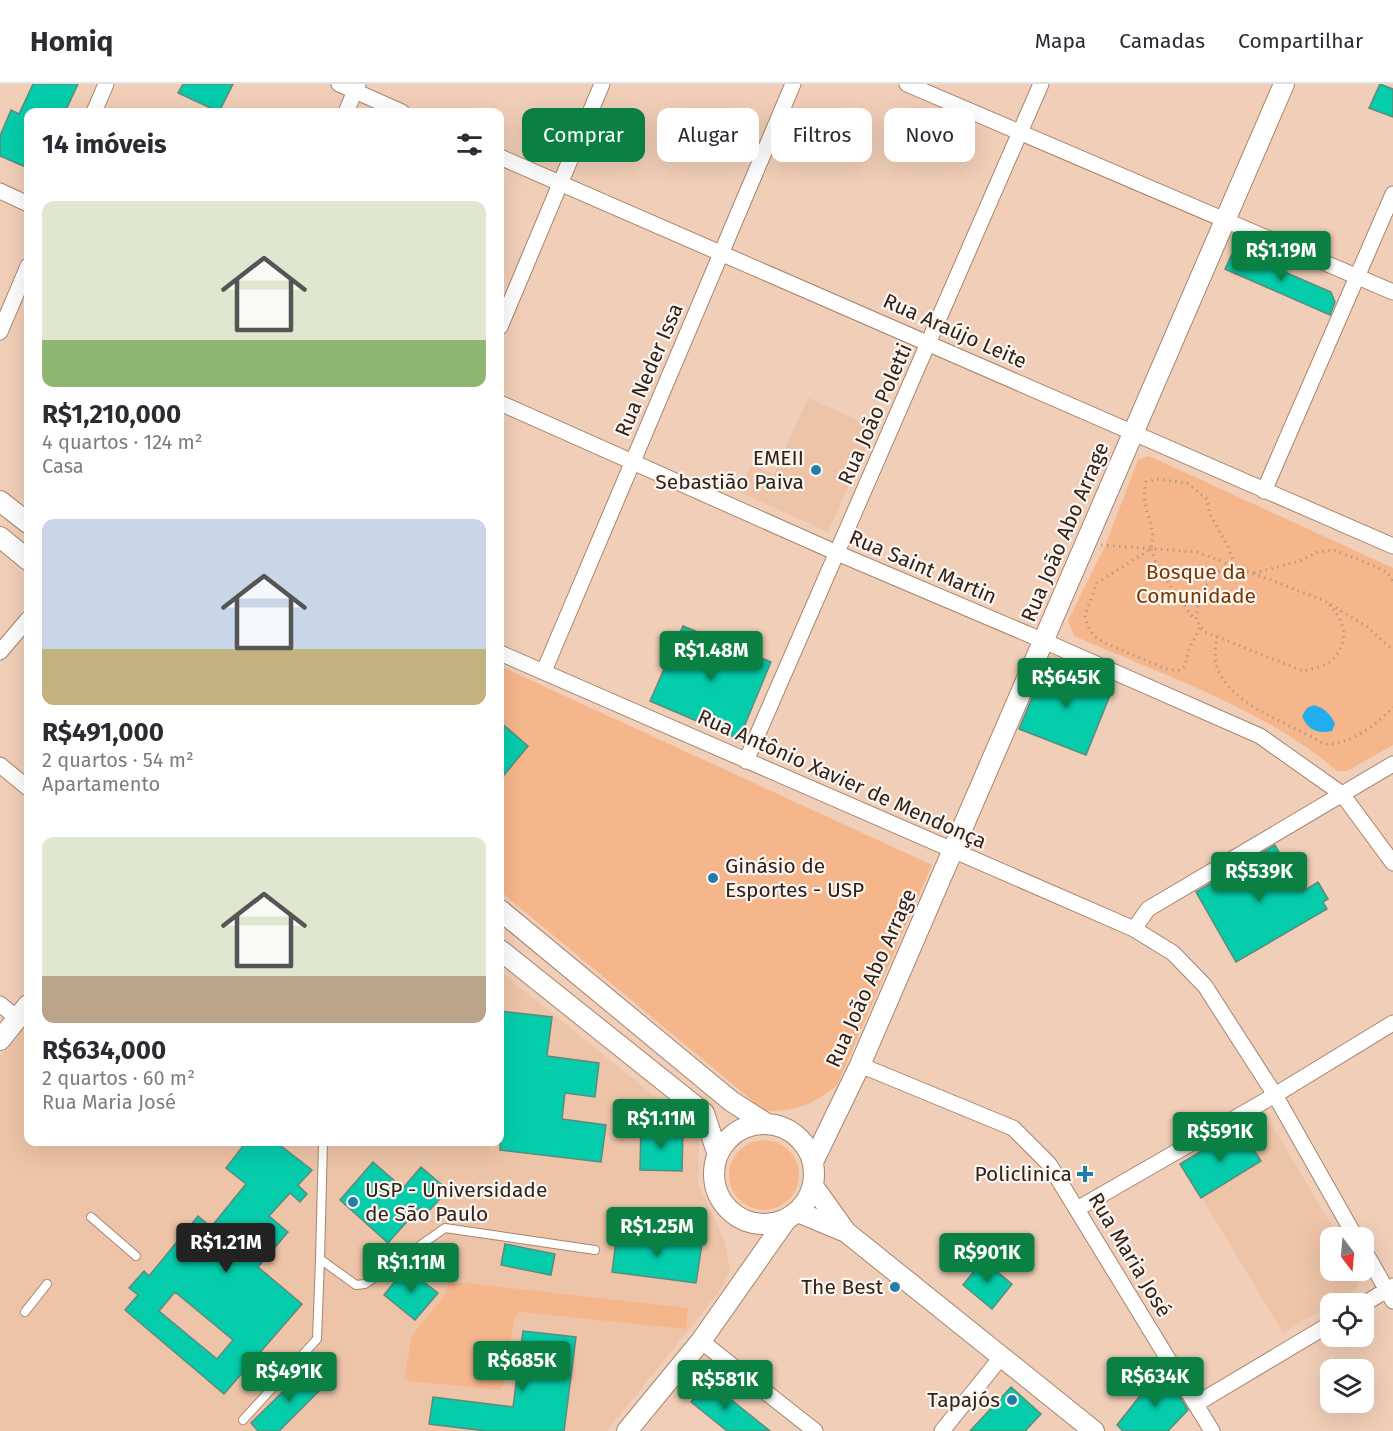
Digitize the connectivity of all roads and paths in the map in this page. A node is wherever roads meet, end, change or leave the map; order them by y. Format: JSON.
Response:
{"nodes":[{"id":1,"x":106,"y":84,"type":"edge"},
{"id":2,"x":339,"y":84,"type":"edge"},
{"id":3,"x":602,"y":84,"type":"edge"},
{"id":4,"x":793,"y":84,"type":"edge"},
{"id":5,"x":907,"y":84,"type":"edge"},
{"id":6,"x":1041,"y":84,"type":"edge"},
{"id":7,"x":1284,"y":84,"type":"edge"},
{"id":8,"x":357,"y":88,"type":"edge"},
{"id":9,"x":96,"y":108,"type":"edge"},
{"id":10,"x":348,"y":108,"type":"edge"},
{"id":11,"x":394,"y":108,"type":"edge"},
{"id":12,"x":1020,"y":133,"type":"junction"},
{"id":13,"x":504,"y":159,"type":"edge"},
{"id":14,"x":561,"y":183,"type":"junction"},
{"id":15,"x":0,"y":191,"type":"edge"},
{"id":16,"x":1393,"y":194,"type":"edge"},
{"id":17,"x":24,"y":202,"type":"edge"},
{"id":18,"x":1225,"y":219,"type":"junction"},
{"id":19,"x":721,"y":253,"type":"junction"},
{"id":20,"x":24,"y":275,"type":"edge"},
{"id":21,"x":1358,"y":277,"type":"junction"},
{"id":22,"x":1393,"y":292,"type":"edge"},
{"id":23,"x":504,"y":318,"type":"edge"},
{"id":24,"x":0,"y":332,"type":"edge"},
{"id":25,"x":929,"y":342,"type":"junction"},
{"id":26,"x":504,"y":405,"type":"edge"},
{"id":27,"x":1133,"y":433,"type":"junction"},
{"id":28,"x":634,"y":461,"type":"junction"},
{"id":29,"x":1264,"y":491,"type":"junction"},
{"id":30,"x":0,"y":501,"type":"edge"},
{"id":31,"x":24,"y":520,"type":"edge"},
{"id":32,"x":0,"y":537,"type":"edge"},
{"id":33,"x":1087,"y":543,"type":"junction"},
{"id":34,"x":1393,"y":546,"type":"edge"},
{"id":35,"x":1151,"y":549,"type":"junction"},
{"id":36,"x":837,"y":553,"type":"junction"},
{"id":37,"x":24,"y":557,"type":"edge"},
{"id":38,"x":1235,"y":567,"type":"junction"},
{"id":39,"x":1245,"y":571,"type":"junction"},
{"id":40,"x":1252,"y":573,"type":"junction"},
{"id":41,"x":1393,"y":581,"type":"edge"},
{"id":42,"x":1323,"y":600,"type":"junction"},
{"id":43,"x":1196,"y":620,"type":"junction"},
{"id":44,"x":24,"y":624,"type":"edge"},
{"id":45,"x":1200,"y":628,"type":"junction"},
{"id":46,"x":1216,"y":636,"type":"junction"},
{"id":47,"x":1044,"y":641,"type":"junction"},
{"id":48,"x":1393,"y":650,"type":"edge"},
{"id":49,"x":0,"y":652,"type":"edge"},
{"id":50,"x":504,"y":655,"type":"edge"},
{"id":51,"x":544,"y":671,"type":"junction"},
{"id":52,"x":1393,"y":707,"type":"edge"},
{"id":53,"x":746,"y":760,"type":"junction"},
{"id":54,"x":1393,"y":764,"type":"edge"},
{"id":55,"x":0,"y":765,"type":"edge"},
{"id":56,"x":24,"y":785,"type":"edge"},
{"id":57,"x":1342,"y":794,"type":"junction"},
{"id":58,"x":953,"y":851,"type":"junction"},
{"id":59,"x":1393,"y":863,"type":"edge"},
{"id":60,"x":504,"y":913,"type":"edge"},
{"id":61,"x":1134,"y":929,"type":"junction"},
{"id":62,"x":504,"y":953,"type":"edge"},
{"id":63,"x":0,"y":1004,"type":"edge"},
{"id":64,"x":23,"y":1012,"type":"edge"},
{"id":65,"x":1393,"y":1023,"type":"edge"},
{"id":66,"x":0,"y":1040,"type":"edge"},
{"id":67,"x":860,"y":1065,"type":"junction"},
{"id":68,"x":1275,"y":1095,"type":"junction"},
{"id":69,"x":767,"y":1124,"type":"junction"},
{"id":70,"x":323,"y":1146,"type":"edge"},
{"id":71,"x":718,"y":1155,"type":"junction"},
{"id":72,"x":813,"y":1162,"type":"junction"},
{"id":73,"x":813,"y":1186,"type":"junction"},
{"id":74,"x":1077,"y":1209,"type":"junction"},
{"id":75,"x":792,"y":1216,"type":"junction"},
{"id":76,"x":91,"y":1217,"type":"dead end"},
{"id":77,"x":1350,"y":1227,"type":"edge"},
{"id":78,"x":846,"y":1232,"type":"junction"},
{"id":79,"x":596,"y":1250,"type":"dead end"},
{"id":80,"x":136,"y":1256,"type":"dead end"},
{"id":81,"x":320,"y":1259,"type":"junction"},
{"id":82,"x":1374,"y":1266,"type":"edge"},
{"id":83,"x":47,"y":1284,"type":"dead end"},
{"id":84,"x":1391,"y":1292,"type":"edge"},
{"id":85,"x":1374,"y":1300,"type":"edge"},
{"id":86,"x":25,"y":1312,"type":"dead end"},
{"id":87,"x":1320,"y":1329,"type":"edge"},
{"id":88,"x":701,"y":1341,"type":"junction"},
{"id":89,"x":1002,"y":1356,"type":"junction"},
{"id":90,"x":1196,"y":1404,"type":"junction"},
{"id":91,"x":243,"y":1420,"type":"dead end"},
{"id":92,"x":627,"y":1431,"type":"edge"},
{"id":93,"x":815,"y":1431,"type":"edge"},
{"id":94,"x":942,"y":1431,"type":"edge"},
{"id":95,"x":1094,"y":1431,"type":"edge"},
{"id":96,"x":1212,"y":1431,"type":"edge"}],
"edges":[{"from":1,"to":9,"type":"street"},
{"from":2,"to":8,"type":"street"},
{"from":3,"to":14,"type":"street"},
{"from":4,"to":19,"type":"street","name":"Rua Neder Issa"},
{"from":5,"to":12,"type":"street"},
{"from":6,"to":12,"type":"street","name":"Rua João Poletti"},
{"from":7,"to":18,"type":"street","name":"Rua João Abo Arrage"},
{"from":8,"to":10,"type":"street"},
{"from":8,"to":11,"type":"street"},
{"from":12,"to":18,"type":"street"},
{"from":12,"to":25,"type":"street","name":"Rua João Poletti"},
{"from":13,"to":14,"type":"street","name":"Rua Araújo Leite"},
{"from":14,"to":19,"type":"street","name":"Rua Araújo Leite"},
{"from":14,"to":23,"type":"street"},
{"from":15,"to":17,"type":"street"},
{"from":16,"to":21,"type":"street"},
{"from":18,"to":21,"type":"street"},
{"from":18,"to":27,"type":"street","name":"Rua João Abo Arrage"},
{"from":19,"to":25,"type":"street","name":"Rua Araújo Leite"},
{"from":19,"to":28,"type":"street","name":"Rua Neder Issa"},
{"from":20,"to":24,"type":"street"},
{"from":21,"to":22,"type":"street"},
{"from":21,"to":29,"type":"street"},
{"from":25,"to":27,"type":"street","name":"Rua Araújo Leite"},
{"from":25,"to":36,"type":"street","name":"Rua João Poletti"},
{"from":26,"to":28,"type":"street","name":"Rua Saint Martin"},
{"from":27,"to":29,"type":"street","name":"Rua Araújo Leite"},
{"from":27,"to":33,"type":"street","name":"Rua João Abo Arrage"},
{"from":28,"to":36,"type":"street","name":"Rua Saint Martin"},
{"from":28,"to":51,"type":"street","name":"Rua Neder Issa"},
{"from":29,"to":34,"type":"street","name":"Rua Araújo Leite"},
{"from":30,"to":31,"type":"street"},
{"from":32,"to":37,"type":"street"},
{"from":33,"to":35,"type":"path"},
{"from":33,"to":47,"type":"street","name":"Rua João Abo Arrage"},
{"from":35,"to":38,"type":"path"},
{"from":35,"to":38,"type":"path"},
{"from":35,"to":43,"type":"path"},
{"from":35,"to":45,"type":"path"},
{"from":36,"to":47,"type":"street","name":"Rua Saint Martin"},
{"from":36,"to":53,"type":"street","name":"Rua João Poletti"},
{"from":38,"to":39,"type":"path"},
{"from":39,"to":40,"type":"path"},
{"from":39,"to":43,"type":"path"},
{"from":40,"to":41,"type":"path"},
{"from":40,"to":42,"type":"path"},
{"from":42,"to":46,"type":"path"},
{"from":42,"to":48,"type":"path"},
{"from":43,"to":45,"type":"path"},
{"from":44,"to":49,"type":"street"},
{"from":45,"to":46,"type":"path"},
{"from":46,"to":52,"type":"path"},
{"from":47,"to":57,"type":"street","name":"Rua Saint Martin"},
{"from":47,"to":58,"type":"street","name":"Rua João Abo Arrage"},
{"from":50,"to":51,"type":"street","name":"Rua Antônio Xavier de Mendonça"},
{"from":51,"to":53,"type":"street","name":"Rua Antônio Xavier de Mendonça"},
{"from":53,"to":58,"type":"street","name":"Rua Antônio Xavier de Mendonça"},
{"from":54,"to":57,"type":"street"},
{"from":55,"to":56,"type":"street"},
{"from":57,"to":59,"type":"street","name":"Rua Saint Martin"},
{"from":57,"to":61,"type":"street"},
{"from":58,"to":61,"type":"street","name":"Rua Antônio Xavier de Mendonça"},
{"from":58,"to":67,"type":"street","name":"Rua João Abo Arrage"},
{"from":60,"to":69,"type":"street"},
{"from":61,"to":68,"type":"street","name":"Rua Antônio Xavier de Mendonça"},
{"from":62,"to":71,"type":"street"},
{"from":63,"to":64,"type":"street"},
{"from":64,"to":66,"type":"street"},
{"from":65,"to":68,"type":"street"},
{"from":67,"to":72,"type":"street","name":"Rua João Abo Arrage"},
{"from":67,"to":74,"type":"street","name":"Rua Maria José"},
{"from":68,"to":74,"type":"street"},
{"from":68,"to":77,"type":"street","name":"Rua Antônio Xavier de Mendonça"},
{"from":69,"to":71,"type":"street"},
{"from":69,"to":72,"type":"street"},
{"from":70,"to":81,"type":"lane"},
{"from":71,"to":75,"type":"street"},
{"from":72,"to":73,"type":"street"},
{"from":73,"to":75,"type":"street"},
{"from":73,"to":78,"type":"street"},
{"from":74,"to":90,"type":"street","name":"Rua Maria José"},
{"from":75,"to":78,"type":"street"},
{"from":75,"to":88,"type":"street"},
{"from":76,"to":80,"type":"lane"},
{"from":78,"to":89,"type":"street"},
{"from":79,"to":81,"type":"lane"},
{"from":81,"to":91,"type":"lane"},
{"from":82,"to":84,"type":"street"},
{"from":83,"to":86,"type":"lane"},
{"from":84,"to":85,"type":"street"},
{"from":87,"to":90,"type":"street"},
{"from":88,"to":92,"type":"street"},
{"from":88,"to":93,"type":"street"},
{"from":89,"to":94,"type":"street"},
{"from":89,"to":95,"type":"street"},
{"from":90,"to":96,"type":"street","name":"Rua Maria José"}]}
